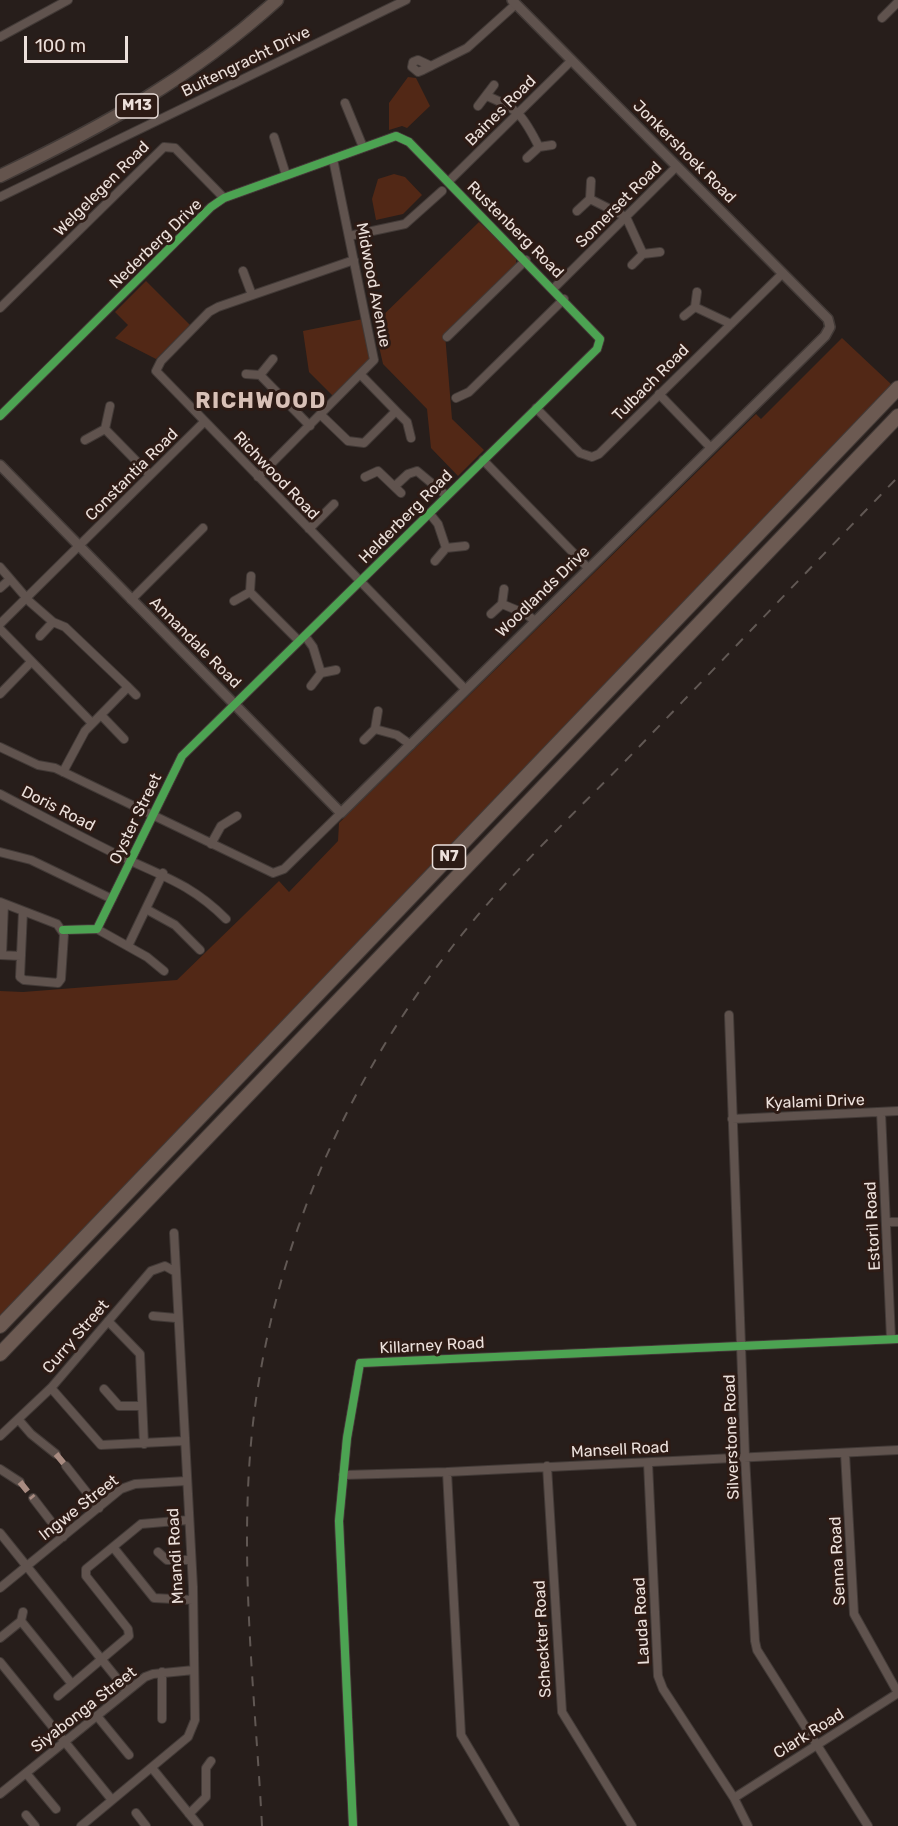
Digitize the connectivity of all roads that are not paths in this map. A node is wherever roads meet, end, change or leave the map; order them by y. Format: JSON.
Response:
{"nodes":[{"id":1,"x":68,"y":0,"type":"edge"},
{"id":2,"x":276,"y":0,"type":"edge"},
{"id":3,"x":406,"y":0,"type":"edge"},
{"id":4,"x":514,"y":2,"type":"edge"},
{"id":5,"x":898,"y":2,"type":"edge"},
{"id":6,"x":882,"y":18,"type":"dead end"},
{"id":7,"x":0,"y":37,"type":"edge"},
{"id":8,"x":572,"y":60,"type":"junction"},
{"id":9,"x":431,"y":66,"type":"dead end"},
{"id":10,"x":494,"y":85,"type":"dead end"},
{"id":11,"x":488,"y":96,"type":"junction"},
{"id":12,"x":345,"y":103,"type":"dead end"},
{"id":13,"x":478,"y":106,"type":"dead end"},
{"id":14,"x":518,"y":112,"type":"junction"},
{"id":15,"x":400,"y":136,"type":"joint"},
{"id":16,"x":274,"y":137,"type":"dead end"},
{"id":17,"x":552,"y":145,"type":"dead end"},
{"id":18,"x":363,"y":147,"type":"junction"},
{"id":19,"x":539,"y":147,"type":"junction"},
{"id":20,"x":527,"y":158,"type":"dead end"},
{"id":21,"x":333,"y":159,"type":"junction"},
{"id":22,"x":677,"y":166,"type":"junction"},
{"id":23,"x":286,"y":175,"type":"junction"},
{"id":24,"x":0,"y":176,"type":"edge"},
{"id":25,"x":591,"y":181,"type":"dead end"},
{"id":26,"x":448,"y":182,"type":"junction"},
{"id":27,"x":442,"y":190,"type":"dead end"},
{"id":28,"x":0,"y":196,"type":"edge"},
{"id":29,"x":224,"y":198,"type":"junction"},
{"id":30,"x":590,"y":199,"type":"junction"},
{"id":31,"x":577,"y":212,"type":"dead end"},
{"id":32,"x":626,"y":218,"type":"junction"},
{"id":33,"x":349,"y":236,"type":"junction"},
{"id":34,"x":660,"y":252,"type":"dead end"},
{"id":35,"x":643,"y":254,"type":"junction"},
{"id":36,"x":354,"y":260,"type":"junction"},
{"id":37,"x":526,"y":260,"type":"junction"},
{"id":38,"x":632,"y":265,"type":"dead end"},
{"id":39,"x":243,"y":271,"type":"dead end"},
{"id":40,"x":783,"y":273,"type":"junction"},
{"id":41,"x":553,"y":289,"type":"junction"},
{"id":42,"x":697,"y":292,"type":"dead end"},
{"id":43,"x":252,"y":295,"type":"junction"},
{"id":44,"x":564,"y":299,"type":"junction"},
{"id":45,"x":695,"y":307,"type":"junction"},
{"id":46,"x":0,"y":308,"type":"edge"},
{"id":47,"x":684,"y":316,"type":"dead end"},
{"id":48,"x":731,"y":324,"type":"junction"},
{"id":49,"x":830,"y":327,"type":"joint"},
{"id":50,"x":447,"y":337,"type":"dead end"},
{"id":51,"x":597,"y":349,"type":"joint"},
{"id":52,"x":273,"y":359,"type":"dead end"},
{"id":53,"x":246,"y":374,"type":"dead end"},
{"id":54,"x":260,"y":375,"type":"junction"},
{"id":55,"x":361,"y":375,"type":"junction"},
{"id":56,"x":898,"y":388,"type":"edge"},
{"id":57,"x":659,"y":394,"type":"junction"},
{"id":58,"x":456,"y":398,"type":"dead end"},
{"id":59,"x":110,"y":406,"type":"dead end"},
{"id":60,"x":536,"y":408,"type":"junction"},
{"id":61,"x":396,"y":411,"type":"junction"},
{"id":62,"x":321,"y":415,"type":"junction"},
{"id":63,"x":0,"y":416,"type":"edge"},
{"id":64,"x":898,"y":416,"type":"edge"},
{"id":65,"x":204,"y":422,"type":"junction"},
{"id":66,"x":310,"y":426,"type":"junction"},
{"id":67,"x":105,"y":429,"type":"junction"},
{"id":68,"x":411,"y":438,"type":"dead end"},
{"id":69,"x":85,"y":440,"type":"dead end"},
{"id":70,"x":711,"y":448,"type":"junction"},
{"id":71,"x":483,"y":460,"type":"junction"},
{"id":72,"x":0,"y":465,"type":"edge"},
{"id":73,"x":150,"y":475,"type":"junction"},
{"id":74,"x":258,"y":477,"type":"junction"},
{"id":75,"x":365,"y":477,"type":"dead end"},
{"id":76,"x":447,"y":496,"type":"junction"},
{"id":77,"x":334,"y":504,"type":"dead end"},
{"id":78,"x":430,"y":514,"type":"junction"},
{"id":79,"x":203,"y":528,"type":"dead end"},
{"id":80,"x":309,"y":529,"type":"junction"},
{"id":81,"x":79,"y":546,"type":"junction"},
{"id":82,"x":465,"y":546,"type":"dead end"},
{"id":83,"x":446,"y":548,"type":"junction"},
{"id":84,"x":435,"y":561,"type":"dead end"},
{"id":85,"x":0,"y":567,"type":"edge"},
{"id":86,"x":589,"y":568,"type":"junction"},
{"id":87,"x":251,"y":576,"type":"dead end"},
{"id":88,"x":9,"y":580,"type":"junction"},
{"id":89,"x":360,"y":582,"type":"junction"},
{"id":90,"x":0,"y":588,"type":"edge"},
{"id":91,"x":504,"y":589,"type":"dead end"},
{"id":92,"x":250,"y":592,"type":"junction"},
{"id":93,"x":27,"y":598,"type":"junction"},
{"id":94,"x":131,"y":600,"type":"junction"},
{"id":95,"x":234,"y":602,"type":"dead end"},
{"id":96,"x":502,"y":604,"type":"junction"},
{"id":97,"x":491,"y":614,"type":"dead end"},
{"id":98,"x":535,"y":621,"type":"junction"},
{"id":99,"x":53,"y":622,"type":"junction"},
{"id":100,"x":0,"y":624,"type":"edge"},
{"id":101,"x":0,"y":629,"type":"edge"},
{"id":102,"x":40,"y":636,"type":"dead end"},
{"id":103,"x":302,"y":639,"type":"junction"},
{"id":104,"x":31,"y":662,"type":"junction"},
{"id":105,"x":336,"y":670,"type":"dead end"},
{"id":106,"x":321,"y":673,"type":"junction"},
{"id":107,"x":310,"y":686,"type":"dead end"},
{"id":108,"x":128,"y":687,"type":"junction"},
{"id":109,"x":466,"y":690,"type":"junction"},
{"id":110,"x":0,"y":694,"type":"edge"},
{"id":111,"x":136,"y":695,"type":"dead end"},
{"id":112,"x":235,"y":705,"type":"junction"},
{"id":113,"x":378,"y":711,"type":"dead end"},
{"id":114,"x":101,"y":715,"type":"junction"},
{"id":115,"x":92,"y":723,"type":"junction"},
{"id":116,"x":375,"y":729,"type":"junction"},
{"id":117,"x":124,"y":739,"type":"dead end"},
{"id":118,"x":364,"y":740,"type":"dead end"},
{"id":119,"x":411,"y":744,"type":"junction"},
{"id":120,"x":0,"y":747,"type":"edge"},
{"id":121,"x":63,"y":772,"type":"junction"},
{"id":122,"x":0,"y":794,"type":"edge"},
{"id":123,"x":341,"y":813,"type":"junction"},
{"id":124,"x":153,"y":816,"type":"junction"},
{"id":125,"x":237,"y":816,"type":"dead end"},
{"id":126,"x":211,"y":844,"type":"junction"},
{"id":127,"x":0,"y":852,"type":"edge"},
{"id":128,"x":130,"y":860,"type":"junction"},
{"id":129,"x":163,"y":873,"type":"junction"},
{"id":130,"x":112,"y":899,"type":"junction"},
{"id":131,"x":2,"y":903,"type":"edge"},
{"id":132,"x":146,"y":909,"type":"junction"},
{"id":133,"x":23,"y":911,"type":"junction"},
{"id":134,"x":226,"y":919,"type":"dead end"},
{"id":135,"x":62,"y":929,"type":"junction"},
{"id":136,"x":97,"y":929,"type":"junction"},
{"id":137,"x":128,"y":946,"type":"junction"},
{"id":138,"x":200,"y":950,"type":"dead end"},
{"id":139,"x":1,"y":955,"type":"edge"},
{"id":140,"x":21,"y":956,"type":"junction"},
{"id":141,"x":164,"y":971,"type":"dead end"},
{"id":142,"x":729,"y":1015,"type":"dead end"},
{"id":143,"x":898,"y":1111,"type":"edge"},
{"id":144,"x":880,"y":1112,"type":"junction"},
{"id":145,"x":732,"y":1119,"type":"junction"},
{"id":146,"x":887,"y":1222,"type":"junction"},
{"id":147,"x":898,"y":1222,"type":"edge"},
{"id":148,"x":174,"y":1233,"type":"dead end"},
{"id":149,"x":174,"y":1271,"type":"junction"},
{"id":150,"x":153,"y":1316,"type":"dead end"},
{"id":151,"x":176,"y":1318,"type":"junction"},
{"id":152,"x":108,"y":1321,"type":"junction"},
{"id":153,"x":0,"y":1326,"type":"edge"},
{"id":154,"x":895,"y":1339,"type":"edge"},
{"id":155,"x":743,"y":1345,"type":"junction"},
{"id":156,"x":0,"y":1354,"type":"edge"},
{"id":157,"x":51,"y":1388,"type":"junction"},
{"id":158,"x":104,"y":1389,"type":"dead end"},
{"id":159,"x":142,"y":1406,"type":"junction"},
{"id":160,"x":18,"y":1419,"type":"junction"},
{"id":161,"x":0,"y":1436,"type":"edge"},
{"id":162,"x":183,"y":1441,"type":"junction"},
{"id":163,"x":144,"y":1444,"type":"junction"},
{"id":164,"x":898,"y":1450,"type":"edge"},
{"id":165,"x":845,"y":1453,"type":"junction"},
{"id":166,"x":56,"y":1454,"type":"dead end"},
{"id":167,"x":745,"y":1456,"type":"junction"},
{"id":168,"x":648,"y":1463,"type":"junction"},
{"id":169,"x":66,"y":1466,"type":"dead end"},
{"id":170,"x":547,"y":1466,"type":"junction"},
{"id":171,"x":0,"y":1469,"type":"edge"},
{"id":172,"x":447,"y":1472,"type":"junction"},
{"id":173,"x":343,"y":1475,"type":"junction"},
{"id":174,"x":186,"y":1481,"type":"junction"},
{"id":175,"x":20,"y":1482,"type":"dead end"},
{"id":176,"x":33,"y":1498,"type":"dead end"},
{"id":177,"x":99,"y":1508,"type":"junction"},
{"id":178,"x":188,"y":1520,"type":"junction"},
{"id":179,"x":1,"y":1535,"type":"edge"},
{"id":180,"x":63,"y":1537,"type":"junction"},
{"id":181,"x":113,"y":1547,"type":"junction"},
{"id":182,"x":158,"y":1552,"type":"dead end"},
{"id":183,"x":190,"y":1560,"type":"junction"},
{"id":184,"x":26,"y":1566,"type":"junction"},
{"id":185,"x":0,"y":1588,"type":"edge"},
{"id":186,"x":193,"y":1600,"type":"junction"},
{"id":187,"x":23,"y":1612,"type":"dead end"},
{"id":188,"x":21,"y":1621,"type":"junction"},
{"id":189,"x":0,"y":1638,"type":"edge"},
{"id":190,"x":102,"y":1659,"type":"junction"},
{"id":191,"x":0,"y":1662,"type":"edge"},
{"id":192,"x":194,"y":1670,"type":"junction"},
{"id":193,"x":162,"y":1672,"type":"junction"},
{"id":194,"x":72,"y":1684,"type":"junction"},
{"id":195,"x":127,"y":1691,"type":"junction"},
{"id":196,"x":898,"y":1693,"type":"edge"},
{"id":197,"x":58,"y":1696,"type":"dead end"},
{"id":198,"x":97,"y":1716,"type":"junction"},
{"id":199,"x":162,"y":1719,"type":"dead end"},
{"id":200,"x":65,"y":1742,"type":"junction"},
{"id":201,"x":815,"y":1746,"type":"junction"},
{"id":202,"x":129,"y":1755,"type":"dead end"},
{"id":203,"x":211,"y":1761,"type":"dead end"},
{"id":204,"x":152,"y":1768,"type":"junction"},
{"id":205,"x":26,"y":1773,"type":"junction"},
{"id":206,"x":0,"y":1794,"type":"edge"},
{"id":207,"x":734,"y":1798,"type":"junction"},
{"id":208,"x":112,"y":1800,"type":"junction"},
{"id":209,"x":56,"y":1809,"type":"dead end"},
{"id":210,"x":135,"y":1813,"type":"dead end"},
{"id":211,"x":189,"y":1814,"type":"junction"},
{"id":212,"x":26,"y":1815,"type":"dead end"},
{"id":213,"x":35,"y":1826,"type":"edge"},
{"id":214,"x":81,"y":1826,"type":"edge"},
{"id":215,"x":146,"y":1826,"type":"edge"},
{"id":216,"x":199,"y":1826,"type":"edge"},
{"id":217,"x":352,"y":1826,"type":"edge"},
{"id":218,"x":515,"y":1826,"type":"edge"},
{"id":219,"x":632,"y":1826,"type":"edge"},
{"id":220,"x":748,"y":1826,"type":"edge"},
{"id":221,"x":868,"y":1826,"type":"edge"}],
"edges":[{"from":1,"to":7,"type":"street"},
{"from":2,"to":24,"type":"main road","number":"M13"},
{"from":3,"to":28,"type":"street","name":"Buitengracht Drive"},
{"from":4,"to":8,"type":"street","name":"Jonkershoek Road"},
{"from":4,"to":9,"type":"street"},
{"from":5,"to":6,"type":"street"},
{"from":8,"to":14,"type":"street","name":"Baines Road"},
{"from":8,"to":22,"type":"street","name":"Jonkershoek Road"},
{"from":10,"to":11,"type":"street"},
{"from":11,"to":13,"type":"street"},
{"from":11,"to":14,"type":"street"},
{"from":12,"to":18,"type":"street"},
{"from":14,"to":19,"type":"street"},
{"from":14,"to":26,"type":"street","name":"Baines Road"},
{"from":15,"to":18,"type":"street","name":"Nederberg Drive"},
{"from":15,"to":26,"type":"street","name":"Rustenberg Road"},
{"from":16,"to":23,"type":"street"},
{"from":17,"to":19,"type":"street"},
{"from":18,"to":21,"type":"street","name":"Nederberg Drive"},
{"from":19,"to":20,"type":"street"},
{"from":21,"to":23,"type":"street","name":"Nederberg Drive"},
{"from":21,"to":33,"type":"street","name":"Midwood Avenue"},
{"from":22,"to":32,"type":"street","name":"Somerset Road"},
{"from":22,"to":40,"type":"street","name":"Jonkershoek Road"},
{"from":23,"to":29,"type":"street","name":"Nederberg Drive"},
{"from":25,"to":30,"type":"street"},
{"from":26,"to":37,"type":"street","name":"Rustenberg Road"},
{"from":27,"to":33,"type":"street"},
{"from":29,"to":46,"type":"street","name":"Welgelegen Road"},
{"from":29,"to":63,"type":"street","name":"Nederberg Drive"},
{"from":30,"to":31,"type":"street"},
{"from":30,"to":32,"type":"street"},
{"from":32,"to":35,"type":"street"},
{"from":32,"to":41,"type":"street","name":"Somerset Road"},
{"from":33,"to":36,"type":"street","name":"Midwood Avenue"},
{"from":34,"to":35,"type":"street"},
{"from":35,"to":38,"type":"street"},
{"from":36,"to":43,"type":"street","name":"Richwood Road"},
{"from":36,"to":55,"type":"street","name":"Midwood Avenue"},
{"from":37,"to":41,"type":"street","name":"Rustenberg Road"},
{"from":37,"to":50,"type":"street"},
{"from":39,"to":43,"type":"street"},
{"from":40,"to":48,"type":"street","name":"Tulbach Road"},
{"from":40,"to":49,"type":"street","name":"Jonkershoek Road"},
{"from":41,"to":44,"type":"street","name":"Rustenberg Road"},
{"from":42,"to":45,"type":"street"},
{"from":43,"to":65,"type":"street","name":"Richwood Road"},
{"from":44,"to":51,"type":"street","name":"Rustenberg Road"},
{"from":44,"to":58,"type":"street"},
{"from":45,"to":47,"type":"street"},
{"from":45,"to":48,"type":"street"},
{"from":48,"to":57,"type":"street","name":"Tulbach Road"},
{"from":49,"to":70,"type":"street","name":"Woodlands Drive"},
{"from":51,"to":60,"type":"street","name":"Helderberg Road"},
{"from":52,"to":54,"type":"street"},
{"from":53,"to":54,"type":"street"},
{"from":54,"to":66,"type":"street"},
{"from":55,"to":61,"type":"street"},
{"from":55,"to":62,"type":"street","name":"Midwood Avenue"},
{"from":56,"to":153,"type":"highway","number":"N7"},
{"from":57,"to":60,"type":"street","name":"Tulbach Road"},
{"from":57,"to":70,"type":"street"},
{"from":59,"to":67,"type":"street"},
{"from":60,"to":71,"type":"street","name":"Helderberg Road"},
{"from":61,"to":62,"type":"street"},
{"from":61,"to":68,"type":"street"},
{"from":62,"to":66,"type":"street","name":"Midwood Avenue"},
{"from":64,"to":156,"type":"highway","number":"N7"},
{"from":65,"to":73,"type":"street","name":"Constantia Road"},
{"from":65,"to":74,"type":"street","name":"Richwood Road"},
{"from":66,"to":74,"type":"street","name":"Midwood Avenue"},
{"from":67,"to":69,"type":"street"},
{"from":67,"to":73,"type":"street"},
{"from":70,"to":86,"type":"street","name":"Woodlands Drive"},
{"from":71,"to":76,"type":"street","name":"Helderberg Road"},
{"from":71,"to":86,"type":"street"},
{"from":72,"to":81,"type":"street","name":"Annandale Road"},
{"from":73,"to":81,"type":"street","name":"Constantia Road"},
{"from":74,"to":80,"type":"street","name":"Richwood Road"},
{"from":75,"to":76,"type":"street"},
{"from":76,"to":78,"type":"street","name":"Helderberg Road"},
{"from":77,"to":80,"type":"street"},
{"from":78,"to":83,"type":"street"},
{"from":78,"to":89,"type":"street","name":"Helderberg Road"},
{"from":79,"to":94,"type":"street"},
{"from":80,"to":89,"type":"street","name":"Richwood Road"},
{"from":81,"to":93,"type":"street","name":"Constantia Road"},
{"from":81,"to":94,"type":"street","name":"Annandale Road"},
{"from":82,"to":83,"type":"street"},
{"from":83,"to":84,"type":"street"},
{"from":85,"to":88,"type":"street"},
{"from":86,"to":98,"type":"street","name":"Woodlands Drive"},
{"from":87,"to":92,"type":"street"},
{"from":88,"to":90,"type":"street"},
{"from":88,"to":93,"type":"street"},
{"from":89,"to":103,"type":"street","name":"Helderberg Road"},
{"from":89,"to":109,"type":"street","name":"Richwood Road"},
{"from":91,"to":96,"type":"street"},
{"from":92,"to":95,"type":"street"},
{"from":92,"to":103,"type":"street"},
{"from":93,"to":99,"type":"street"},
{"from":93,"to":100,"type":"street","name":"Constantia Road"},
{"from":94,"to":112,"type":"street","name":"Annandale Road"},
{"from":96,"to":97,"type":"street"},
{"from":96,"to":98,"type":"street"},
{"from":98,"to":109,"type":"street","name":"Woodlands Drive"},
{"from":99,"to":102,"type":"street"},
{"from":99,"to":108,"type":"street"},
{"from":101,"to":104,"type":"street"},
{"from":103,"to":106,"type":"street"},
{"from":103,"to":112,"type":"street","name":"Helderberg Road"},
{"from":104,"to":110,"type":"street"},
{"from":104,"to":115,"type":"street"},
{"from":105,"to":106,"type":"street"},
{"from":106,"to":107,"type":"street"},
{"from":108,"to":111,"type":"street"},
{"from":108,"to":114,"type":"street"},
{"from":109,"to":119,"type":"street","name":"Woodlands Drive"},
{"from":112,"to":123,"type":"street","name":"Annandale Road"},
{"from":112,"to":124,"type":"street","name":"Oyster Street"},
{"from":113,"to":116,"type":"street"},
{"from":114,"to":115,"type":"street"},
{"from":114,"to":117,"type":"street"},
{"from":115,"to":121,"type":"street"},
{"from":116,"to":118,"type":"street"},
{"from":116,"to":119,"type":"street"},
{"from":119,"to":123,"type":"street","name":"Woodlands Drive"},
{"from":120,"to":121,"type":"street"},
{"from":121,"to":124,"type":"street"},
{"from":122,"to":128,"type":"street","name":"Doris Road"},
{"from":123,"to":126,"type":"street","name":"Woodlands Drive"},
{"from":124,"to":126,"type":"street"},
{"from":124,"to":128,"type":"street","name":"Oyster Street"},
{"from":125,"to":126,"type":"street"},
{"from":127,"to":130,"type":"street"},
{"from":128,"to":129,"type":"street","name":"Doris Road"},
{"from":128,"to":130,"type":"street","name":"Oyster Street"},
{"from":129,"to":132,"type":"street"},
{"from":129,"to":134,"type":"street","name":"Doris Road"},
{"from":130,"to":136,"type":"street","name":"Oyster Street"},
{"from":131,"to":133,"type":"street"},
{"from":131,"to":139,"type":"street"},
{"from":132,"to":137,"type":"street"},
{"from":132,"to":138,"type":"street"},
{"from":133,"to":135,"type":"street"},
{"from":133,"to":140,"type":"street"},
{"from":135,"to":136,"type":"street"},
{"from":135,"to":140,"type":"street"},
{"from":136,"to":137,"type":"street"},
{"from":137,"to":141,"type":"street"},
{"from":139,"to":140,"type":"street"},
{"from":142,"to":145,"type":"street","name":"Silverstone Road"},
{"from":143,"to":144,"type":"street","name":"Kyalami Drive"},
{"from":144,"to":145,"type":"street","name":"Kyalami Drive"},
{"from":144,"to":146,"type":"street","name":"Estoril Road"},
{"from":145,"to":155,"type":"street","name":"Silverstone Road"},
{"from":146,"to":147,"type":"street"},
{"from":146,"to":154,"type":"street","name":"Estoril Road"},
{"from":148,"to":149,"type":"street","name":"Mnandi Road"},
{"from":149,"to":151,"type":"street","name":"Mnandi Road"},
{"from":149,"to":152,"type":"street","name":"Curry Street"},
{"from":150,"to":151,"type":"street"},
{"from":151,"to":162,"type":"street","name":"Mnandi Road"},
{"from":152,"to":157,"type":"street","name":"Curry Street"},
{"from":152,"to":159,"type":"street"},
{"from":154,"to":155,"type":"street","name":"Killarney Road"},
{"from":155,"to":167,"type":"street","name":"Silverstone Road"},
{"from":155,"to":173,"type":"street","name":"Killarney Road"},
{"from":157,"to":160,"type":"street","name":"Curry Street"},
{"from":157,"to":163,"type":"street"},
{"from":158,"to":159,"type":"street"},
{"from":159,"to":163,"type":"street"},
{"from":160,"to":161,"type":"street","name":"Curry Street"},
{"from":160,"to":166,"type":"street"},
{"from":162,"to":163,"type":"street"},
{"from":162,"to":174,"type":"street","name":"Mnandi Road"},
{"from":164,"to":165,"type":"street","name":"Mansell Road"},
{"from":165,"to":167,"type":"street","name":"Mansell Road"},
{"from":165,"to":196,"type":"street","name":"Senna Road"},
{"from":167,"to":168,"type":"street","name":"Mansell Road"},
{"from":167,"to":201,"type":"street","name":"Silverstone Road"},
{"from":168,"to":170,"type":"street","name":"Mansell Road"},
{"from":168,"to":207,"type":"street","name":"Lauda Road"},
{"from":169,"to":177,"type":"street"},
{"from":170,"to":172,"type":"street","name":"Mansell Road"},
{"from":170,"to":219,"type":"street","name":"Scheckter Road"},
{"from":171,"to":175,"type":"street"},
{"from":172,"to":173,"type":"street","name":"Mansell Road"},
{"from":172,"to":218,"type":"street"},
{"from":173,"to":217,"type":"street","name":"Killarney Road"},
{"from":174,"to":177,"type":"street","name":"Ingwe Street"},
{"from":174,"to":178,"type":"street","name":"Mnandi Road"},
{"from":176,"to":180,"type":"street"},
{"from":177,"to":180,"type":"street","name":"Ingwe Street"},
{"from":178,"to":181,"type":"street"},
{"from":178,"to":183,"type":"street","name":"Mnandi Road"},
{"from":179,"to":184,"type":"street"},
{"from":180,"to":184,"type":"street","name":"Ingwe Street"},
{"from":181,"to":186,"type":"street"},
{"from":181,"to":190,"type":"street"},
{"from":182,"to":183,"type":"street"},
{"from":183,"to":186,"type":"street","name":"Mnandi Road"},
{"from":184,"to":185,"type":"street","name":"Ingwe Street"},
{"from":184,"to":190,"type":"street"},
{"from":186,"to":192,"type":"street","name":"Mnandi Road"},
{"from":187,"to":188,"type":"street"},
{"from":188,"to":189,"type":"street"},
{"from":188,"to":194,"type":"street"},
{"from":190,"to":194,"type":"street"},
{"from":190,"to":195,"type":"street"},
{"from":191,"to":200,"type":"street"},
{"from":192,"to":193,"type":"street","name":"Siyabonga Street"},
{"from":192,"to":204,"type":"street","name":"Mnandi Road"},
{"from":193,"to":195,"type":"street","name":"Siyabonga Street"},
{"from":193,"to":199,"type":"street"},
{"from":194,"to":197,"type":"street"},
{"from":195,"to":198,"type":"street","name":"Siyabonga Street"},
{"from":196,"to":201,"type":"street","name":"Clark Road"},
{"from":198,"to":200,"type":"street","name":"Siyabonga Street"},
{"from":198,"to":202,"type":"street"},
{"from":200,"to":205,"type":"street","name":"Siyabonga Street"},
{"from":200,"to":208,"type":"street"},
{"from":201,"to":207,"type":"street","name":"Clark Road"},
{"from":201,"to":221,"type":"street","name":"Silverstone Road"},
{"from":203,"to":211,"type":"street"},
{"from":204,"to":208,"type":"street","name":"Mnandi Road"},
{"from":204,"to":211,"type":"street"},
{"from":205,"to":206,"type":"street","name":"Siyabonga Street"},
{"from":205,"to":209,"type":"street"},
{"from":207,"to":220,"type":"street","name":"Lauda Road"},
{"from":208,"to":214,"type":"street","name":"Mnandi Road"},
{"from":210,"to":215,"type":"street"},
{"from":211,"to":216,"type":"street"},
{"from":212,"to":213,"type":"street"}]}
